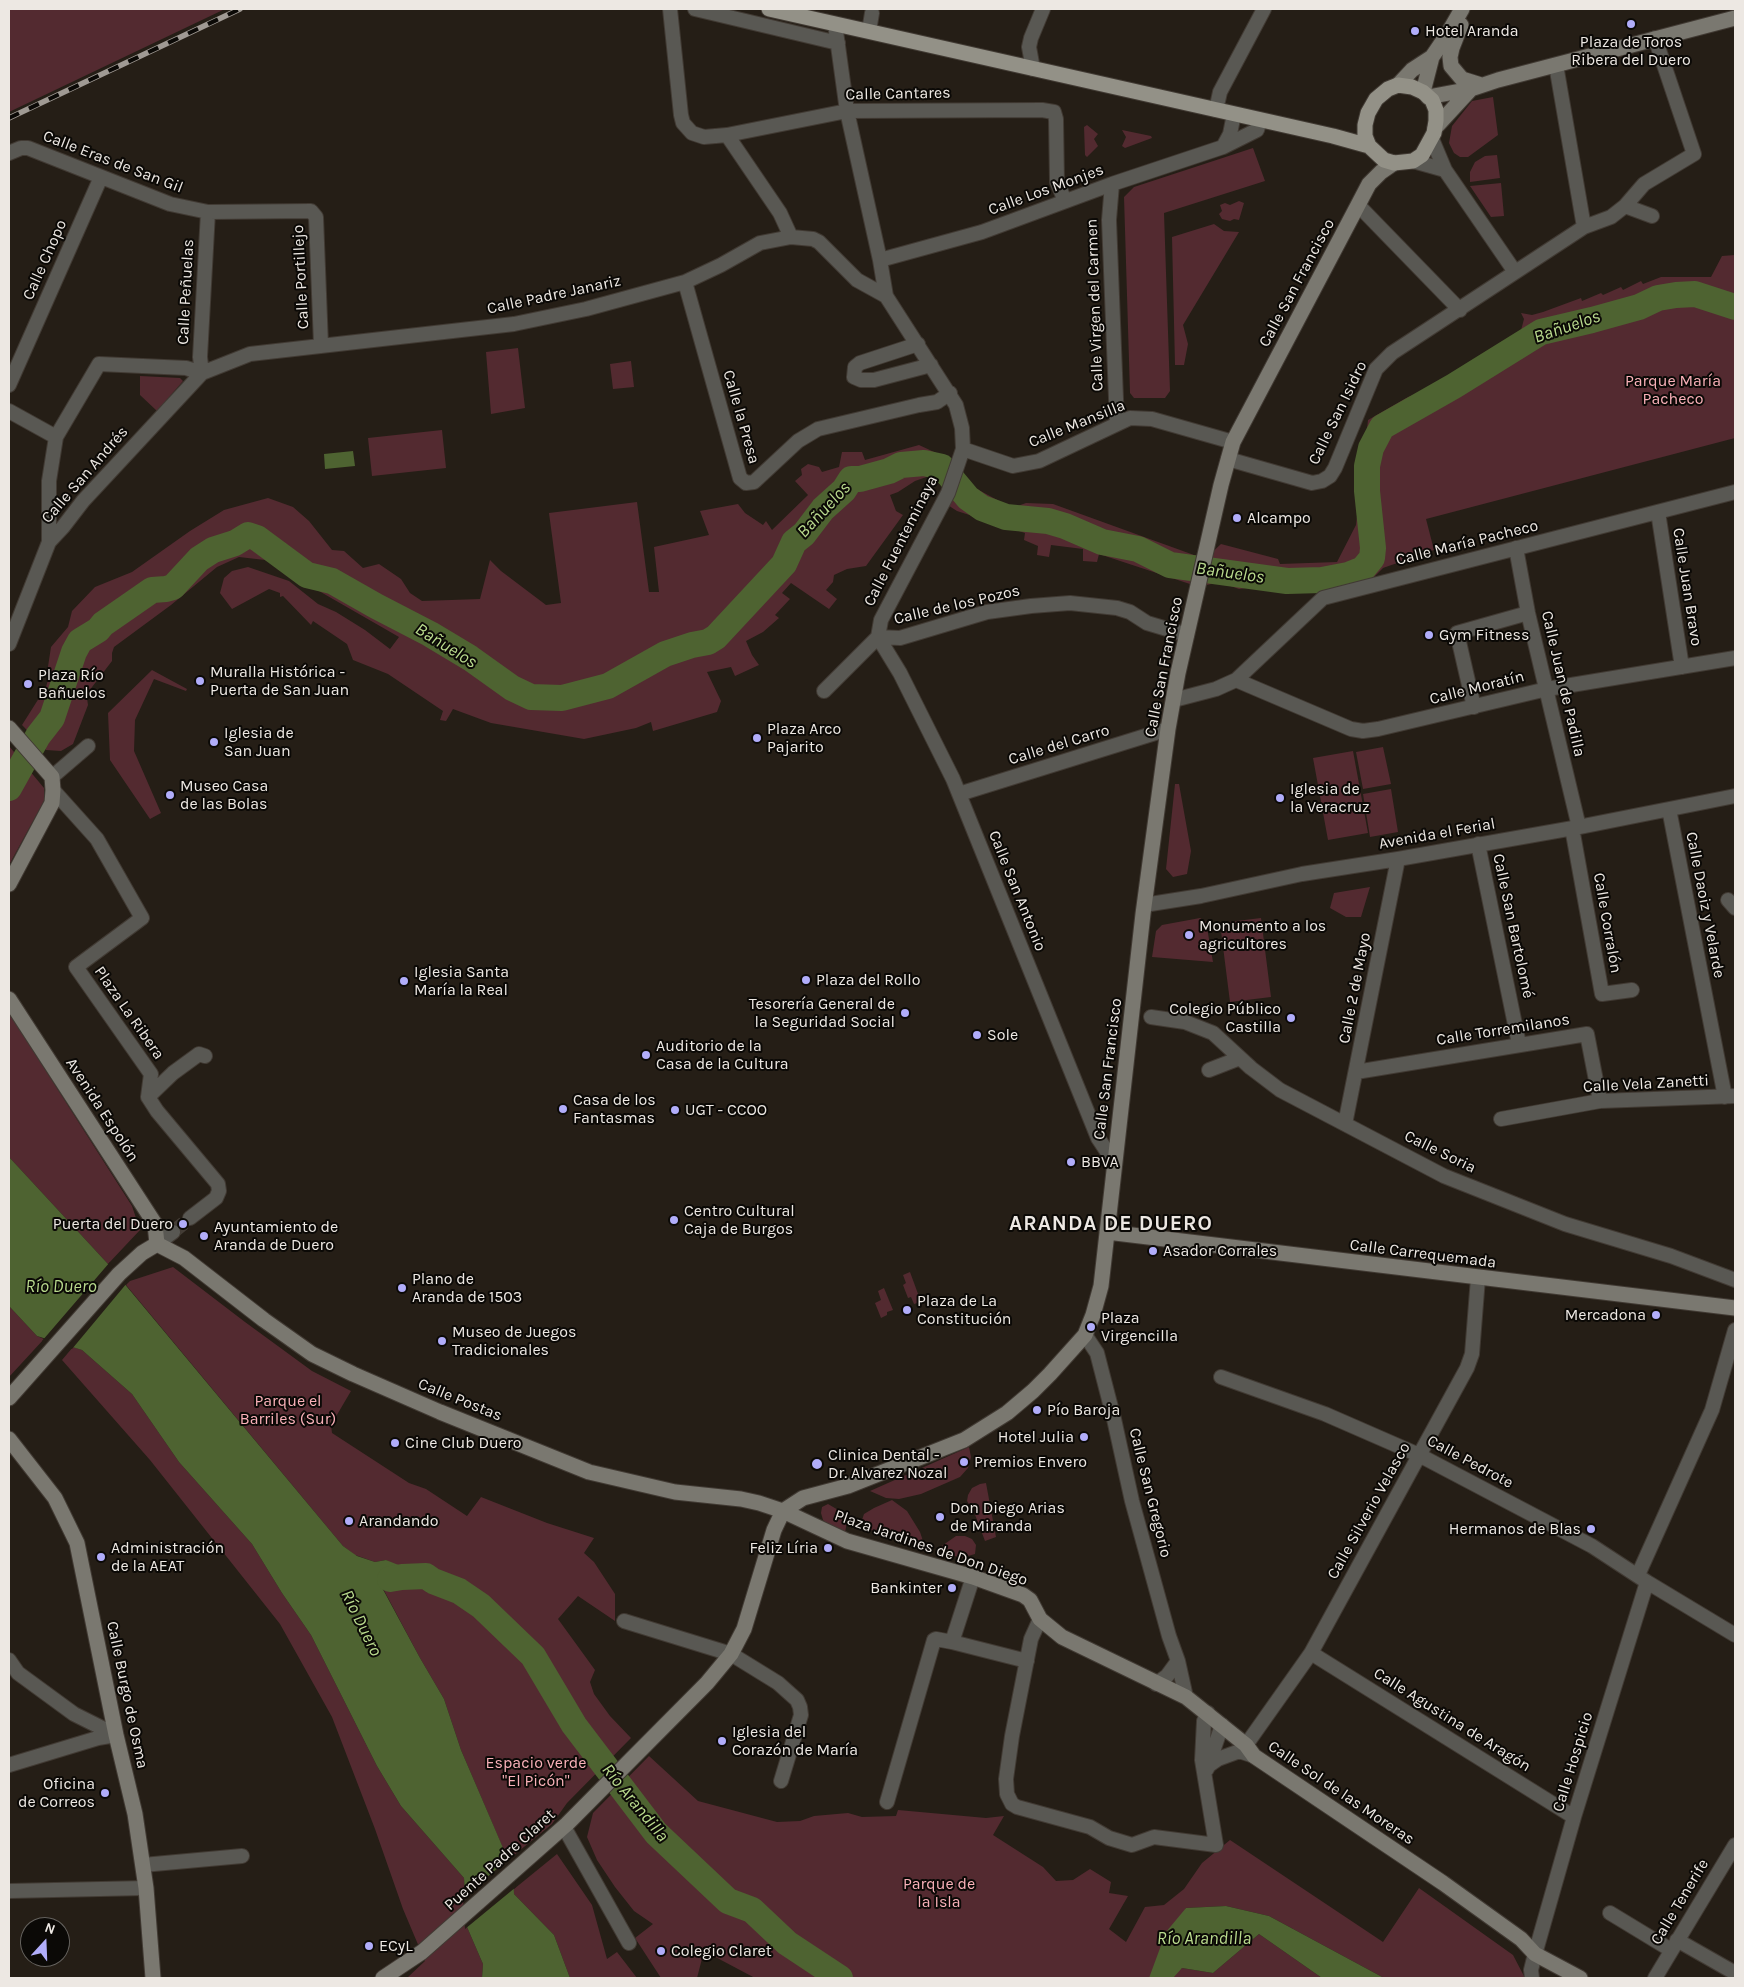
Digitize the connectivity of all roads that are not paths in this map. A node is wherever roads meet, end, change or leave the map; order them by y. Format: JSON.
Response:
{"nodes":[{"id":1,"x":670,"y":9,"type":"edge"},
{"id":2,"x":695,"y":9,"type":"edge"},
{"id":3,"x":769,"y":9,"type":"edge"},
{"id":4,"x":1043,"y":9,"type":"edge"},
{"id":5,"x":1264,"y":9,"type":"edge"},
{"id":6,"x":1463,"y":9,"type":"edge"},
{"id":7,"x":872,"y":13,"type":"dead end"},
{"id":8,"x":1735,"y":18,"type":"edge"},
{"id":9,"x":835,"y":24,"type":"junction"},
{"id":10,"x":869,"y":31,"type":"junction"},
{"id":11,"x":1655,"y":38,"type":"junction"},
{"id":12,"x":838,"y":43,"type":"junction"},
{"id":13,"x":1432,"y":57,"type":"junction"},
{"id":14,"x":1556,"y":65,"type":"junction"},
{"id":15,"x":1033,"y":69,"type":"junction"},
{"id":16,"x":1398,"y":85,"type":"junction"},
{"id":17,"x":1476,"y":87,"type":"junction"},
{"id":18,"x":1426,"y":94,"type":"junction"},
{"id":19,"x":1216,"y":110,"type":"junction"},
{"id":20,"x":847,"y":111,"type":"junction"},
{"id":21,"x":1234,"y":114,"type":"junction"},
{"id":22,"x":1260,"y":120,"type":"junction"},
{"id":23,"x":1366,"y":120,"type":"junction"},
{"id":24,"x":1433,"y":134,"type":"junction"},
{"id":25,"x":727,"y":135,"type":"junction"},
{"id":26,"x":1332,"y":136,"type":"junction"},
{"id":27,"x":1223,"y":147,"type":"junction"},
{"id":28,"x":1372,"y":150,"type":"junction"},
{"id":29,"x":9,"y":153,"type":"edge"},
{"id":30,"x":1413,"y":160,"type":"junction"},
{"id":31,"x":1394,"y":163,"type":"junction"},
{"id":32,"x":1445,"y":170,"type":"junction"},
{"id":33,"x":101,"y":177,"type":"junction"},
{"id":34,"x":1112,"y":184,"type":"junction"},
{"id":35,"x":1369,"y":184,"type":"junction"},
{"id":36,"x":1065,"y":201,"type":"junction"},
{"id":37,"x":1358,"y":205,"type":"junction"},
{"id":38,"x":1625,"y":206,"type":"junction"},
{"id":39,"x":308,"y":210,"type":"joint"},
{"id":40,"x":208,"y":212,"type":"junction"},
{"id":41,"x":1652,"y":216,"type":"dead end"},
{"id":42,"x":1584,"y":227,"type":"junction"},
{"id":43,"x":791,"y":237,"type":"junction"},
{"id":44,"x":880,"y":260,"type":"junction"},
{"id":45,"x":1515,"y":272,"type":"junction"},
{"id":46,"x":685,"y":282,"type":"junction"},
{"id":47,"x":886,"y":296,"type":"junction"},
{"id":48,"x":1460,"y":310,"type":"junction"},
{"id":49,"x":918,"y":344,"type":"junction"},
{"id":50,"x":321,"y":346,"type":"junction"},
{"id":51,"x":931,"y":365,"type":"junction"},
{"id":52,"x":202,"y":373,"type":"junction"},
{"id":53,"x":9,"y":385,"type":"edge"},
{"id":54,"x":950,"y":393,"type":"junction"},
{"id":55,"x":9,"y":411,"type":"edge"},
{"id":56,"x":1117,"y":424,"type":"junction"},
{"id":57,"x":56,"y":437,"type":"junction"},
{"id":58,"x":1233,"y":442,"type":"junction"},
{"id":59,"x":963,"y":449,"type":"junction"},
{"id":60,"x":1228,"y":459,"type":"junction"},
{"id":61,"x":1735,"y":492,"type":"edge"},
{"id":62,"x":1658,"y":512,"type":"junction"},
{"id":63,"x":49,"y":542,"type":"junction"},
{"id":64,"x":1516,"y":548,"type":"junction"},
{"id":65,"x":1528,"y":613,"type":"junction"},
{"id":66,"x":1187,"y":635,"type":"junction"},
{"id":67,"x":878,"y":637,"type":"junction"},
{"id":68,"x":9,"y":644,"type":"edge"},
{"id":69,"x":1735,"y":658,"type":"edge"},
{"id":70,"x":1682,"y":668,"type":"junction"},
{"id":71,"x":1236,"y":680,"type":"junction"},
{"id":72,"x":1547,"y":689,"type":"junction"},
{"id":73,"x":824,"y":691,"type":"dead end"},
{"id":74,"x":1174,"y":700,"type":"junction"},
{"id":75,"x":1474,"y":707,"type":"junction"},
{"id":76,"x":1168,"y":729,"type":"junction"},
{"id":77,"x":13,"y":732,"type":"edge"},
{"id":78,"x":88,"y":746,"type":"dead end"},
{"id":79,"x":49,"y":778,"type":"junction"},
{"id":80,"x":959,"y":794,"type":"junction"},
{"id":81,"x":1735,"y":796,"type":"edge"},
{"id":82,"x":1669,"y":809,"type":"junction"},
{"id":83,"x":1575,"y":828,"type":"junction"},
{"id":84,"x":1478,"y":844,"type":"junction"},
{"id":85,"x":1398,"y":859,"type":"junction"},
{"id":86,"x":9,"y":884,"type":"edge"},
{"id":87,"x":1144,"y":905,"type":"junction"},
{"id":88,"x":1632,"y":990,"type":"dead end"},
{"id":89,"x":9,"y":999,"type":"edge"},
{"id":90,"x":1152,"y":1017,"type":"dead end"},
{"id":91,"x":1519,"y":1044,"type":"junction"},
{"id":92,"x":205,"y":1056,"type":"dead end"},
{"id":93,"x":1240,"y":1058,"type":"junction"},
{"id":94,"x":1210,"y":1070,"type":"dead end"},
{"id":95,"x":1356,"y":1072,"type":"junction"},
{"id":96,"x":1730,"y":1096,"type":"edge"},
{"id":97,"x":148,"y":1097,"type":"junction"},
{"id":98,"x":1600,"y":1101,"type":"junction"},
{"id":99,"x":1501,"y":1119,"type":"dead end"},
{"id":100,"x":1345,"y":1124,"type":"junction"},
{"id":101,"x":1114,"y":1162,"type":"junction"},
{"id":102,"x":190,"y":1218,"type":"tunnel mouth"},
{"id":103,"x":173,"y":1232,"type":"tunnel mouth"},
{"id":104,"x":1107,"y":1232,"type":"junction"},
{"id":105,"x":156,"y":1245,"type":"junction"},
{"id":106,"x":1478,"y":1278,"type":"junction"},
{"id":107,"x":1735,"y":1280,"type":"edge"},
{"id":108,"x":1735,"y":1308,"type":"edge"},
{"id":109,"x":1735,"y":1330,"type":"edge"},
{"id":110,"x":1085,"y":1335,"type":"junction"},
{"id":111,"x":1221,"y":1377,"type":"dead end"},
{"id":112,"x":12,"y":1394,"type":"edge"},
{"id":113,"x":9,"y":1439,"type":"edge"},
{"id":114,"x":1419,"y":1455,"type":"junction"},
{"id":115,"x":783,"y":1511,"type":"junction"},
{"id":116,"x":973,"y":1577,"type":"junction"},
{"id":117,"x":1642,"y":1579,"type":"junction"},
{"id":118,"x":1030,"y":1600,"type":"joint"},
{"id":119,"x":1040,"y":1619,"type":"junction"},
{"id":120,"x":624,"y":1621,"type":"dead end"},
{"id":121,"x":1735,"y":1634,"type":"edge"},
{"id":122,"x":952,"y":1642,"type":"junction"},
{"id":123,"x":1311,"y":1653,"type":"junction"},
{"id":124,"x":731,"y":1654,"type":"junction"},
{"id":125,"x":9,"y":1660,"type":"edge"},
{"id":126,"x":1028,"y":1660,"type":"junction"},
{"id":127,"x":1178,"y":1660,"type":"junction"},
{"id":128,"x":1156,"y":1684,"type":"junction"},
{"id":129,"x":1186,"y":1697,"type":"junction"},
{"id":130,"x":1208,"y":1713,"type":"junction"},
{"id":131,"x":1222,"y":1726,"type":"junction"},
{"id":132,"x":116,"y":1735,"type":"junction"},
{"id":133,"x":1250,"y":1750,"type":"junction"},
{"id":134,"x":9,"y":1764,"type":"edge"},
{"id":135,"x":1207,"y":1770,"type":"junction"},
{"id":136,"x":781,"y":1781,"type":"dead end"},
{"id":137,"x":887,"y":1802,"type":"dead end"},
{"id":138,"x":1574,"y":1817,"type":"junction"},
{"id":139,"x":564,"y":1827,"type":"junction"},
{"id":140,"x":1735,"y":1845,"type":"edge"},
{"id":141,"x":242,"y":1856,"type":"dead end"},
{"id":142,"x":143,"y":1865,"type":"junction"},
{"id":143,"x":146,"y":1888,"type":"junction"},
{"id":144,"x":9,"y":1891,"type":"edge"},
{"id":145,"x":1610,"y":1913,"type":"dead end"},
{"id":146,"x":629,"y":1943,"type":"dead end"},
{"id":147,"x":1674,"y":1945,"type":"junction"},
{"id":148,"x":1535,"y":1954,"type":"junction"},
{"id":149,"x":1735,"y":1973,"type":"edge"},
{"id":150,"x":152,"y":1978,"type":"edge"},
{"id":151,"x":383,"y":1978,"type":"edge"},
{"id":152,"x":1532,"y":1978,"type":"edge"},
{"id":153,"x":1580,"y":1978,"type":"edge"},
{"id":154,"x":1655,"y":1978,"type":"edge"}],
"edges":[{"from":1,"to":25,"type":"street","name":"Calle Cantares"},
{"from":2,"to":12,"type":"street"},
{"from":3,"to":9,"type":"main road"},
{"from":4,"to":15,"type":"street"},
{"from":5,"to":19,"type":"street"},
{"from":6,"to":13,"type":"street"},
{"from":6,"to":17,"type":"street"},
{"from":7,"to":10,"type":"street"},
{"from":8,"to":11,"type":"street"},
{"from":9,"to":10,"type":"main road"},
{"from":9,"to":12,"type":"street","name":"Calle Fuenteminaya"},
{"from":10,"to":15,"type":"main road"},
{"from":11,"to":14,"type":"street"},
{"from":11,"to":38,"type":"street","name":"Calle San Isidro"},
{"from":12,"to":20,"type":"street","name":"Calle Fuenteminaya"},
{"from":13,"to":16,"type":"street"},
{"from":13,"to":18,"type":"street"},
{"from":14,"to":17,"type":"street"},
{"from":14,"to":42,"type":"street"},
{"from":15,"to":19,"type":"main road"},
{"from":16,"to":18,"type":"main road"},
{"from":16,"to":23,"type":"main road"},
{"from":17,"to":18,"type":"street"},
{"from":17,"to":24,"type":"street"},
{"from":18,"to":24,"type":"main road"},
{"from":19,"to":21,"type":"main road"},
{"from":20,"to":25,"type":"street","name":"Calle Cantares"},
{"from":20,"to":36,"type":"street","name":"Calle Cantares"},
{"from":20,"to":44,"type":"street","name":"Calle Fuenteminaya"},
{"from":21,"to":22,"type":"main road"},
{"from":21,"to":27,"type":"street"},
{"from":22,"to":26,"type":"main road"},
{"from":22,"to":27,"type":"street","name":"Calle Los Monjes"},
{"from":23,"to":26,"type":"main road"},
{"from":23,"to":28,"type":"main road"},
{"from":24,"to":30,"type":"main road"},
{"from":24,"to":32,"type":"street"},
{"from":25,"to":43,"type":"street"},
{"from":26,"to":28,"type":"main road"},
{"from":27,"to":34,"type":"street","name":"Calle Los Monjes"},
{"from":28,"to":31,"type":"main road"},
{"from":28,"to":35,"type":"street","name":"Calle San Francisco"},
{"from":29,"to":33,"type":"street","name":"Calle Eras de San Gil"},
{"from":30,"to":31,"type":"main road"},
{"from":30,"to":32,"type":"street"},
{"from":31,"to":35,"type":"street","name":"Calle San Francisco"},
{"from":32,"to":45,"type":"street"},
{"from":33,"to":40,"type":"street","name":"Calle Eras de San Gil"},
{"from":33,"to":53,"type":"street","name":"Calle Chopo"},
{"from":34,"to":36,"type":"street","name":"Calle Los Monjes"},
{"from":34,"to":56,"type":"street","name":"Calle Virgen del Carmen"},
{"from":35,"to":37,"type":"street","name":"Calle San Francisco"},
{"from":36,"to":44,"type":"street","name":"Calle Los Monjes"},
{"from":37,"to":48,"type":"street"},
{"from":37,"to":58,"type":"street","name":"Calle San Francisco"},
{"from":38,"to":41,"type":"street"},
{"from":38,"to":42,"type":"street","name":"Calle San Isidro"},
{"from":39,"to":40,"type":"street","name":"Calle Eras de San Gil"},
{"from":39,"to":50,"type":"street","name":"Calle Portillejo"},
{"from":40,"to":52,"type":"street","name":"Calle Peñuelas"},
{"from":42,"to":45,"type":"street","name":"Calle San Isidro"},
{"from":43,"to":46,"type":"street","name":"Calle Padre Janariz"},
{"from":43,"to":47,"type":"street","name":"Calle Padre Janariz"},
{"from":44,"to":47,"type":"street","name":"Calle Fuenteminaya"},
{"from":45,"to":48,"type":"street","name":"Calle San Isidro"},
{"from":46,"to":50,"type":"street","name":"Calle Padre Janariz"},
{"from":46,"to":54,"type":"street","name":"Calle la Presa"},
{"from":47,"to":49,"type":"street","name":"Calle Fuenteminaya"},
{"from":48,"to":60,"type":"street","name":"Calle San Isidro"},
{"from":49,"to":51,"type":"street","name":"Calle Fuenteminaya"},
{"from":49,"to":51,"type":"street"},
{"from":50,"to":52,"type":"street","name":"Calle Padre Janariz"},
{"from":51,"to":54,"type":"street","name":"Calle Fuenteminaya"},
{"from":52,"to":57,"type":"street"},
{"from":52,"to":63,"type":"street","name":"Calle San Andrés"},
{"from":54,"to":59,"type":"street","name":"Calle Fuenteminaya"},
{"from":55,"to":57,"type":"street"},
{"from":56,"to":58,"type":"street","name":"Calle Mansilla"},
{"from":56,"to":59,"type":"street","name":"Calle Mansilla"},
{"from":57,"to":63,"type":"street"},
{"from":58,"to":60,"type":"street","name":"Calle San Francisco"},
{"from":59,"to":67,"type":"street","name":"Calle Fuenteminaya"},
{"from":60,"to":66,"type":"street","name":"Calle San Francisco"},
{"from":61,"to":62,"type":"street","name":"Calle María Pacheco"},
{"from":62,"to":64,"type":"street","name":"Calle María Pacheco"},
{"from":62,"to":70,"type":"street","name":"Calle Juan Bravo"},
{"from":63,"to":68,"type":"street","name":"Calle San Andrés"},
{"from":64,"to":65,"type":"street","name":"Calle Juan de Padilla"},
{"from":64,"to":71,"type":"street","name":"Calle María Pacheco"},
{"from":65,"to":72,"type":"street","name":"Calle Juan de Padilla"},
{"from":65,"to":75,"type":"street"},
{"from":66,"to":67,"type":"street","name":"Calle de los Pozos"},
{"from":66,"to":74,"type":"street","name":"Calle San Francisco"},
{"from":67,"to":73,"type":"street","name":"Calle Fuenteminaya"},
{"from":67,"to":80,"type":"street","name":"Calle San Antonio"},
{"from":69,"to":70,"type":"street","name":"Calle Moratín"},
{"from":70,"to":72,"type":"street","name":"Calle Moratín"},
{"from":71,"to":74,"type":"street"},
{"from":71,"to":75,"type":"street","name":"Calle Moratín"},
{"from":72,"to":75,"type":"street","name":"Calle Moratín"},
{"from":72,"to":83,"type":"street","name":"Calle Juan de Padilla"},
{"from":74,"to":76,"type":"street","name":"Calle San Francisco"},
{"from":76,"to":80,"type":"street","name":"Calle del Carro"},
{"from":76,"to":87,"type":"street","name":"Calle San Francisco"},
{"from":77,"to":79,"type":"street"},
{"from":78,"to":79,"type":"street"},
{"from":79,"to":86,"type":"street"},
{"from":79,"to":97,"type":"street","name":"Plaza La Ribera"},
{"from":80,"to":101,"type":"street","name":"Calle San Antonio"},
{"from":81,"to":82,"type":"street","name":"Avenida el Ferial"},
{"from":82,"to":83,"type":"street","name":"Avenida el Ferial"},
{"from":82,"to":96,"type":"street","name":"Calle Daoiz y Velarde"},
{"from":83,"to":84,"type":"street","name":"Avenida el Ferial"},
{"from":83,"to":88,"type":"street","name":"Calle Corralón"},
{"from":84,"to":85,"type":"street","name":"Avenida el Ferial"},
{"from":84,"to":91,"type":"street","name":"Calle San Bartolomé"},
{"from":85,"to":87,"type":"street","name":"Avenida el Ferial"},
{"from":85,"to":95,"type":"street","name":"Calle 2 de Mayo"},
{"from":87,"to":101,"type":"street","name":"Calle San Francisco"},
{"from":89,"to":105,"type":"street","name":"Avenida Espolón"},
{"from":90,"to":93,"type":"street","name":"Calle Soria"},
{"from":91,"to":95,"type":"street","name":"Calle Torremilanos"},
{"from":91,"to":98,"type":"street","name":"Calle Torremilanos"},
{"from":92,"to":97,"type":"street","name":"Plaza La Ribera"},
{"from":93,"to":94,"type":"street"},
{"from":93,"to":100,"type":"street","name":"Calle Soria"},
{"from":95,"to":100,"type":"street","name":"Calle 2 de Mayo"},
{"from":96,"to":98,"type":"street","name":"Calle Vela Zanetti"},
{"from":97,"to":102,"type":"street"},
{"from":98,"to":99,"type":"street","name":"Calle Vela Zanetti"},
{"from":100,"to":107,"type":"street","name":"Calle Soria"},
{"from":101,"to":104,"type":"street","name":"Calle San Francisco"},
{"from":103,"to":105,"type":"street"},
{"from":104,"to":106,"type":"street","name":"Calle Carrequemada"},
{"from":104,"to":110,"type":"street"},
{"from":105,"to":112,"type":"street"},
{"from":105,"to":115,"type":"street","name":"Calle Postas"},
{"from":106,"to":108,"type":"street","name":"Calle Carrequemada"},
{"from":106,"to":114,"type":"street","name":"Calle Silverio Velasco"},
{"from":109,"to":117,"type":"street","name":"Calle Hospicio"},
{"from":110,"to":115,"type":"street","name":"Plaza Jardines de Don Diego"},
{"from":110,"to":127,"type":"street","name":"Calle San Gregorio"},
{"from":111,"to":114,"type":"street","name":"Calle Pedrote"},
{"from":113,"to":132,"type":"street","name":"Calle Burgo de Osma"},
{"from":114,"to":117,"type":"street","name":"Calle Pedrote"},
{"from":114,"to":123,"type":"street","name":"Calle Silverio Velasco"},
{"from":115,"to":116,"type":"street","name":"Plaza Jardines de Don Diego"},
{"from":115,"to":124,"type":"street","name":"Puente Padre Claret"},
{"from":116,"to":118,"type":"street","name":"Plaza Jardines de Don Diego"},
{"from":116,"to":122,"type":"street"},
{"from":117,"to":121,"type":"street","name":"Calle Pedrote"},
{"from":117,"to":138,"type":"street","name":"Calle Hospicio"},
{"from":118,"to":119,"type":"street","name":"Calle Sol de las Moreras"},
{"from":119,"to":126,"type":"street"},
{"from":119,"to":128,"type":"street","name":"Calle Sol de las Moreras"},
{"from":120,"to":124,"type":"street"},
{"from":122,"to":126,"type":"street"},
{"from":122,"to":137,"type":"street"},
{"from":123,"to":133,"type":"street","name":"Calle Silverio Velasco"},
{"from":123,"to":138,"type":"street","name":"Calle Agustina de Aragón"},
{"from":124,"to":136,"type":"street"},
{"from":124,"to":139,"type":"street","name":"Puente Padre Claret"},
{"from":125,"to":132,"type":"street"},
{"from":126,"to":135,"type":"street"},
{"from":127,"to":128,"type":"street"},
{"from":127,"to":129,"type":"street","name":"Calle San Gregorio"},
{"from":128,"to":129,"type":"street","name":"Calle Sol de las Moreras"},
{"from":129,"to":130,"type":"street","name":"Calle Sol de las Moreras"},
{"from":130,"to":131,"type":"street","name":"Calle Sol de las Moreras"},
{"from":130,"to":135,"type":"street"},
{"from":131,"to":133,"type":"street","name":"Calle Sol de las Moreras"},
{"from":131,"to":135,"type":"street"},
{"from":132,"to":134,"type":"street"},
{"from":132,"to":142,"type":"street","name":"Calle Burgo de Osma"},
{"from":133,"to":135,"type":"street"},
{"from":133,"to":148,"type":"street","name":"Calle Sol de las Moreras"},
{"from":138,"to":148,"type":"street","name":"Calle Hospicio"},
{"from":139,"to":146,"type":"street"},
{"from":139,"to":151,"type":"street","name":"Puente Padre Claret"},
{"from":140,"to":147,"type":"street","name":"Calle Tenerife"},
{"from":141,"to":142,"type":"street"},
{"from":142,"to":143,"type":"street","name":"Calle Burgo de Osma"},
{"from":143,"to":144,"type":"street"},
{"from":143,"to":150,"type":"street","name":"Calle Burgo de Osma"},
{"from":145,"to":147,"type":"street"},
{"from":147,"to":149,"type":"street"},
{"from":147,"to":154,"type":"street","name":"Calle Tenerife"},
{"from":148,"to":152,"type":"street","name":"Calle Hospicio"},
{"from":148,"to":153,"type":"street","name":"Calle Sol de las Moreras"}]}
